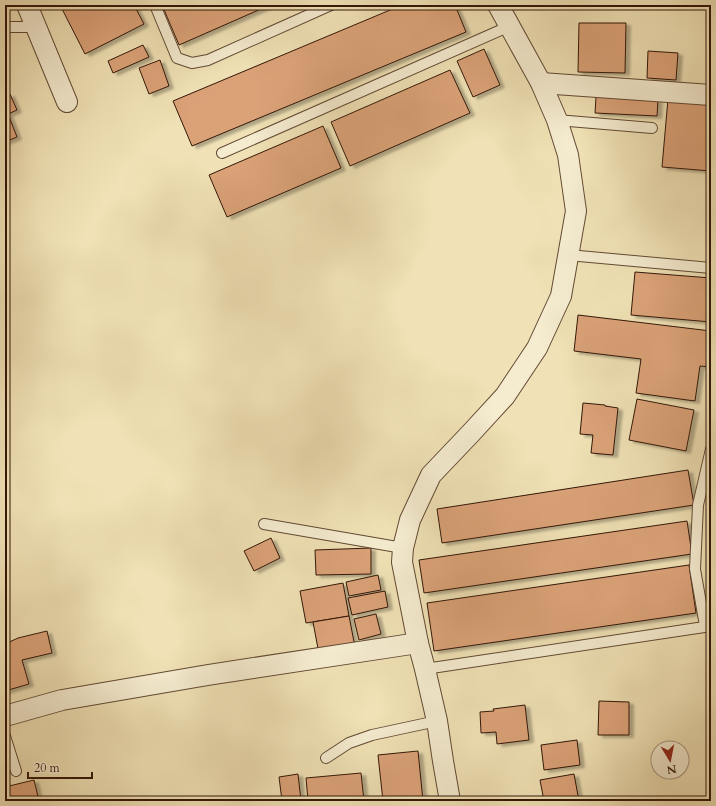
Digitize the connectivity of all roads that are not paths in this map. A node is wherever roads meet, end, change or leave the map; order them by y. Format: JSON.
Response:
{"nodes":[{"id":1,"x":27,"y":5,"type":"edge"},
{"id":2,"x":155,"y":5,"type":"edge"},
{"id":3,"x":331,"y":5,"type":"edge"},
{"id":4,"x":498,"y":5,"type":"edge"},
{"id":5,"x":510,"y":26,"type":"junction"},
{"id":6,"x":5,"y":27,"type":"edge"},
{"id":7,"x":36,"y":27,"type":"junction"},
{"id":8,"x":541,"y":83,"type":"junction"},
{"id":9,"x":711,"y":94,"type":"edge"},
{"id":10,"x":66,"y":102,"type":"dead end"},
{"id":11,"x":557,"y":120,"type":"junction"},
{"id":12,"x":652,"y":128,"type":"dead end"},
{"id":13,"x":222,"y":153,"type":"dead end"},
{"id":14,"x":568,"y":255,"type":"junction"},
{"id":15,"x":711,"y":268,"type":"edge"},
{"id":16,"x":711,"y":449,"type":"edge"},
{"id":17,"x":264,"y":524,"type":"dead end"},
{"id":18,"x":403,"y":548,"type":"junction"},
{"id":19,"x":708,"y":626,"type":"edge"},
{"id":20,"x":418,"y":643,"type":"junction"},
{"id":21,"x":425,"y":669,"type":"junction"},
{"id":22,"x":5,"y":716,"type":"edge"},
{"id":23,"x":437,"y":721,"type":"junction"},
{"id":24,"x":5,"y":736,"type":"edge"},
{"id":25,"x":326,"y":758,"type":"dead end"},
{"id":26,"x":16,"y":771,"type":"dead end"},
{"id":27,"x":450,"y":801,"type":"edge"}],
"edges":[{"from":1,"to":7,"type":"street"},
{"from":2,"to":3,"type":"lane"},
{"from":4,"to":5,"type":"street"},
{"from":5,"to":8,"type":"street"},
{"from":5,"to":13,"type":"lane"},
{"from":6,"to":7,"type":"lane"},
{"from":7,"to":10,"type":"street"},
{"from":8,"to":9,"type":"street"},
{"from":8,"to":11,"type":"street"},
{"from":11,"to":12,"type":"lane"},
{"from":11,"to":14,"type":"street"},
{"from":14,"to":15,"type":"lane"},
{"from":14,"to":18,"type":"street"},
{"from":16,"to":19,"type":"lane"},
{"from":17,"to":18,"type":"lane"},
{"from":18,"to":20,"type":"street"},
{"from":19,"to":21,"type":"lane"},
{"from":20,"to":21,"type":"street"},
{"from":20,"to":22,"type":"street"},
{"from":21,"to":23,"type":"street"},
{"from":23,"to":25,"type":"lane"},
{"from":23,"to":27,"type":"street"},
{"from":24,"to":26,"type":"lane"}]}
